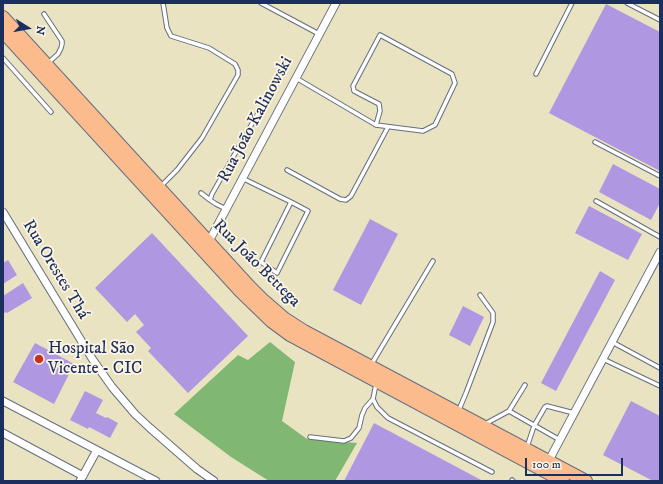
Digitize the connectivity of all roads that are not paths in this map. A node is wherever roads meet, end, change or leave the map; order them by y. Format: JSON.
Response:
{"nodes":[{"id":1,"x":164,"y":3,"type":"edge"},
{"id":2,"x":261,"y":3,"type":"edge"},
{"id":3,"x":336,"y":3,"type":"edge"},
{"id":4,"x":572,"y":3,"type":"edge"},
{"id":5,"x":626,"y":3,"type":"edge"},
{"id":6,"x":44,"y":14,"type":"dead end"},
{"id":7,"x":3,"y":17,"type":"edge"},
{"id":8,"x":660,"y":20,"type":"edge"},
{"id":9,"x":3,"y":32,"type":"edge"},
{"id":10,"x":319,"y":34,"type":"junction"},
{"id":11,"x":3,"y":58,"type":"edge"},
{"id":12,"x":47,"y":64,"type":"junction"},
{"id":13,"x":536,"y":74,"type":"dead end"},
{"id":14,"x":296,"y":78,"type":"junction"},
{"id":15,"x":264,"y":101,"type":"dead end"},
{"id":16,"x":51,"y":112,"type":"dead end"},
{"id":17,"x":376,"y":125,"type":"junction"},
{"id":18,"x":388,"y":127,"type":"junction"},
{"id":19,"x":595,"y":142,"type":"dead end"},
{"id":20,"x":287,"y":170,"type":"dead end"},
{"id":21,"x":660,"y":176,"type":"edge"},
{"id":22,"x":242,"y":178,"type":"junction"},
{"id":23,"x":160,"y":188,"type":"junction"},
{"id":24,"x":200,"y":193,"type":"dead end"},
{"id":25,"x":210,"y":200,"type":"junction"},
{"id":26,"x":596,"y":201,"type":"dead end"},
{"id":27,"x":291,"y":202,"type":"junction"},
{"id":28,"x":226,"y":209,"type":"junction"},
{"id":29,"x":3,"y":212,"type":"edge"},
{"id":30,"x":660,"y":237,"type":"edge"},
{"id":31,"x":206,"y":246,"type":"junction"},
{"id":32,"x":660,"y":252,"type":"edge"},
{"id":33,"x":432,"y":261,"type":"dead end"},
{"id":34,"x":480,"y":295,"type":"dead end"},
{"id":35,"x":612,"y":342,"type":"junction"},
{"id":36,"x":603,"y":359,"type":"junction"},
{"id":37,"x":371,"y":366,"type":"junction"},
{"id":38,"x":660,"y":368,"type":"edge"},
{"id":39,"x":376,"y":381,"type":"junction"},
{"id":40,"x":525,"y":385,"type":"dead end"},
{"id":41,"x":660,"y":386,"type":"edge"},
{"id":42,"x":373,"y":399,"type":"junction"},
{"id":43,"x":3,"y":401,"type":"edge"},
{"id":44,"x":509,"y":411,"type":"junction"},
{"id":45,"x":458,"y":413,"type":"junction"},
{"id":46,"x":574,"y":413,"type":"junction"},
{"id":47,"x":482,"y":425,"type":"junction"},
{"id":48,"x":534,"y":426,"type":"junction"},
{"id":49,"x":3,"y":433,"type":"edge"},
{"id":50,"x":310,"y":437,"type":"dead end"},
{"id":51,"x":560,"y":440,"type":"junction"},
{"id":52,"x":526,"y":449,"type":"junction"},
{"id":53,"x":97,"y":450,"type":"junction"},
{"id":54,"x":546,"y":466,"type":"junction"},
{"id":55,"x":492,"y":472,"type":"dead end"},
{"id":56,"x":82,"y":479,"type":"edge"},
{"id":57,"x":156,"y":481,"type":"edge"},
{"id":58,"x":214,"y":481,"type":"edge"},
{"id":59,"x":563,"y":481,"type":"edge"},
{"id":60,"x":586,"y":481,"type":"edge"}],
"edges":[{"from":1,"to":23,"type":"lane"},
{"from":2,"to":10,"type":"lane"},
{"from":3,"to":10,"type":"street","name":"Rua João Kalinowski"},
{"from":4,"to":13,"type":"lane"},
{"from":5,"to":8,"type":"lane"},
{"from":6,"to":12,"type":"lane"},
{"from":7,"to":12,"type":"main road","name":"Rua João Bettega"},
{"from":9,"to":31,"type":"main road","name":"Rua João Bettega"},
{"from":10,"to":14,"type":"street","name":"Rua João Kalinowski"},
{"from":11,"to":16,"type":"lane"},
{"from":12,"to":23,"type":"main road","name":"Rua João Bettega"},
{"from":14,"to":17,"type":"lane"},
{"from":14,"to":22,"type":"street","name":"Rua João Kalinowski"},
{"from":15,"to":25,"type":"lane"},
{"from":17,"to":18,"type":"lane"},
{"from":17,"to":18,"type":"lane"},
{"from":18,"to":20,"type":"lane"},
{"from":19,"to":21,"type":"lane"},
{"from":22,"to":27,"type":"lane"},
{"from":22,"to":28,"type":"street","name":"Rua João Kalinowski"},
{"from":23,"to":31,"type":"main road","name":"Rua João Bettega"},
{"from":24,"to":25,"type":"lane"},
{"from":25,"to":28,"type":"lane"},
{"from":26,"to":30,"type":"lane"},
{"from":27,"to":27,"type":"lane"},
{"from":28,"to":31,"type":"street","name":"Rua João Kalinowski"},
{"from":29,"to":58,"type":"street","name":"Rua Orestes Thá"},
{"from":31,"to":37,"type":"main road","name":"Rua João Bettega"},
{"from":31,"to":39,"type":"main road","name":"Rua João Bettega"},
{"from":32,"to":35,"type":"street"},
{"from":33,"to":37,"type":"lane"},
{"from":34,"to":45,"type":"lane"},
{"from":35,"to":36,"type":"street"},
{"from":35,"to":38,"type":"lane"},
{"from":36,"to":41,"type":"lane"},
{"from":36,"to":46,"type":"street"},
{"from":37,"to":45,"type":"main road","name":"Rua João Bettega"},
{"from":39,"to":42,"type":"lane"},
{"from":39,"to":54,"type":"main road","name":"Rua João Bettega"},
{"from":40,"to":44,"type":"lane"},
{"from":42,"to":50,"type":"lane"},
{"from":42,"to":55,"type":"lane"},
{"from":43,"to":53,"type":"street"},
{"from":44,"to":47,"type":"lane"},
{"from":44,"to":48,"type":"lane"},
{"from":45,"to":47,"type":"main road","name":"Rua João Bettega"},
{"from":46,"to":48,"type":"lane"},
{"from":46,"to":51,"type":"street"},
{"from":47,"to":52,"type":"main road","name":"Rua João Bettega"},
{"from":48,"to":51,"type":"lane"},
{"from":48,"to":52,"type":"lane"},
{"from":49,"to":56,"type":"street"},
{"from":51,"to":54,"type":"street"},
{"from":52,"to":54,"type":"main road","name":"Rua João Bettega"},
{"from":53,"to":56,"type":"street"},
{"from":53,"to":57,"type":"street"},
{"from":54,"to":59,"type":"main road","name":"Rua João Bettega"},
{"from":54,"to":60,"type":"main road","name":"Rua João Bettega"}]}
